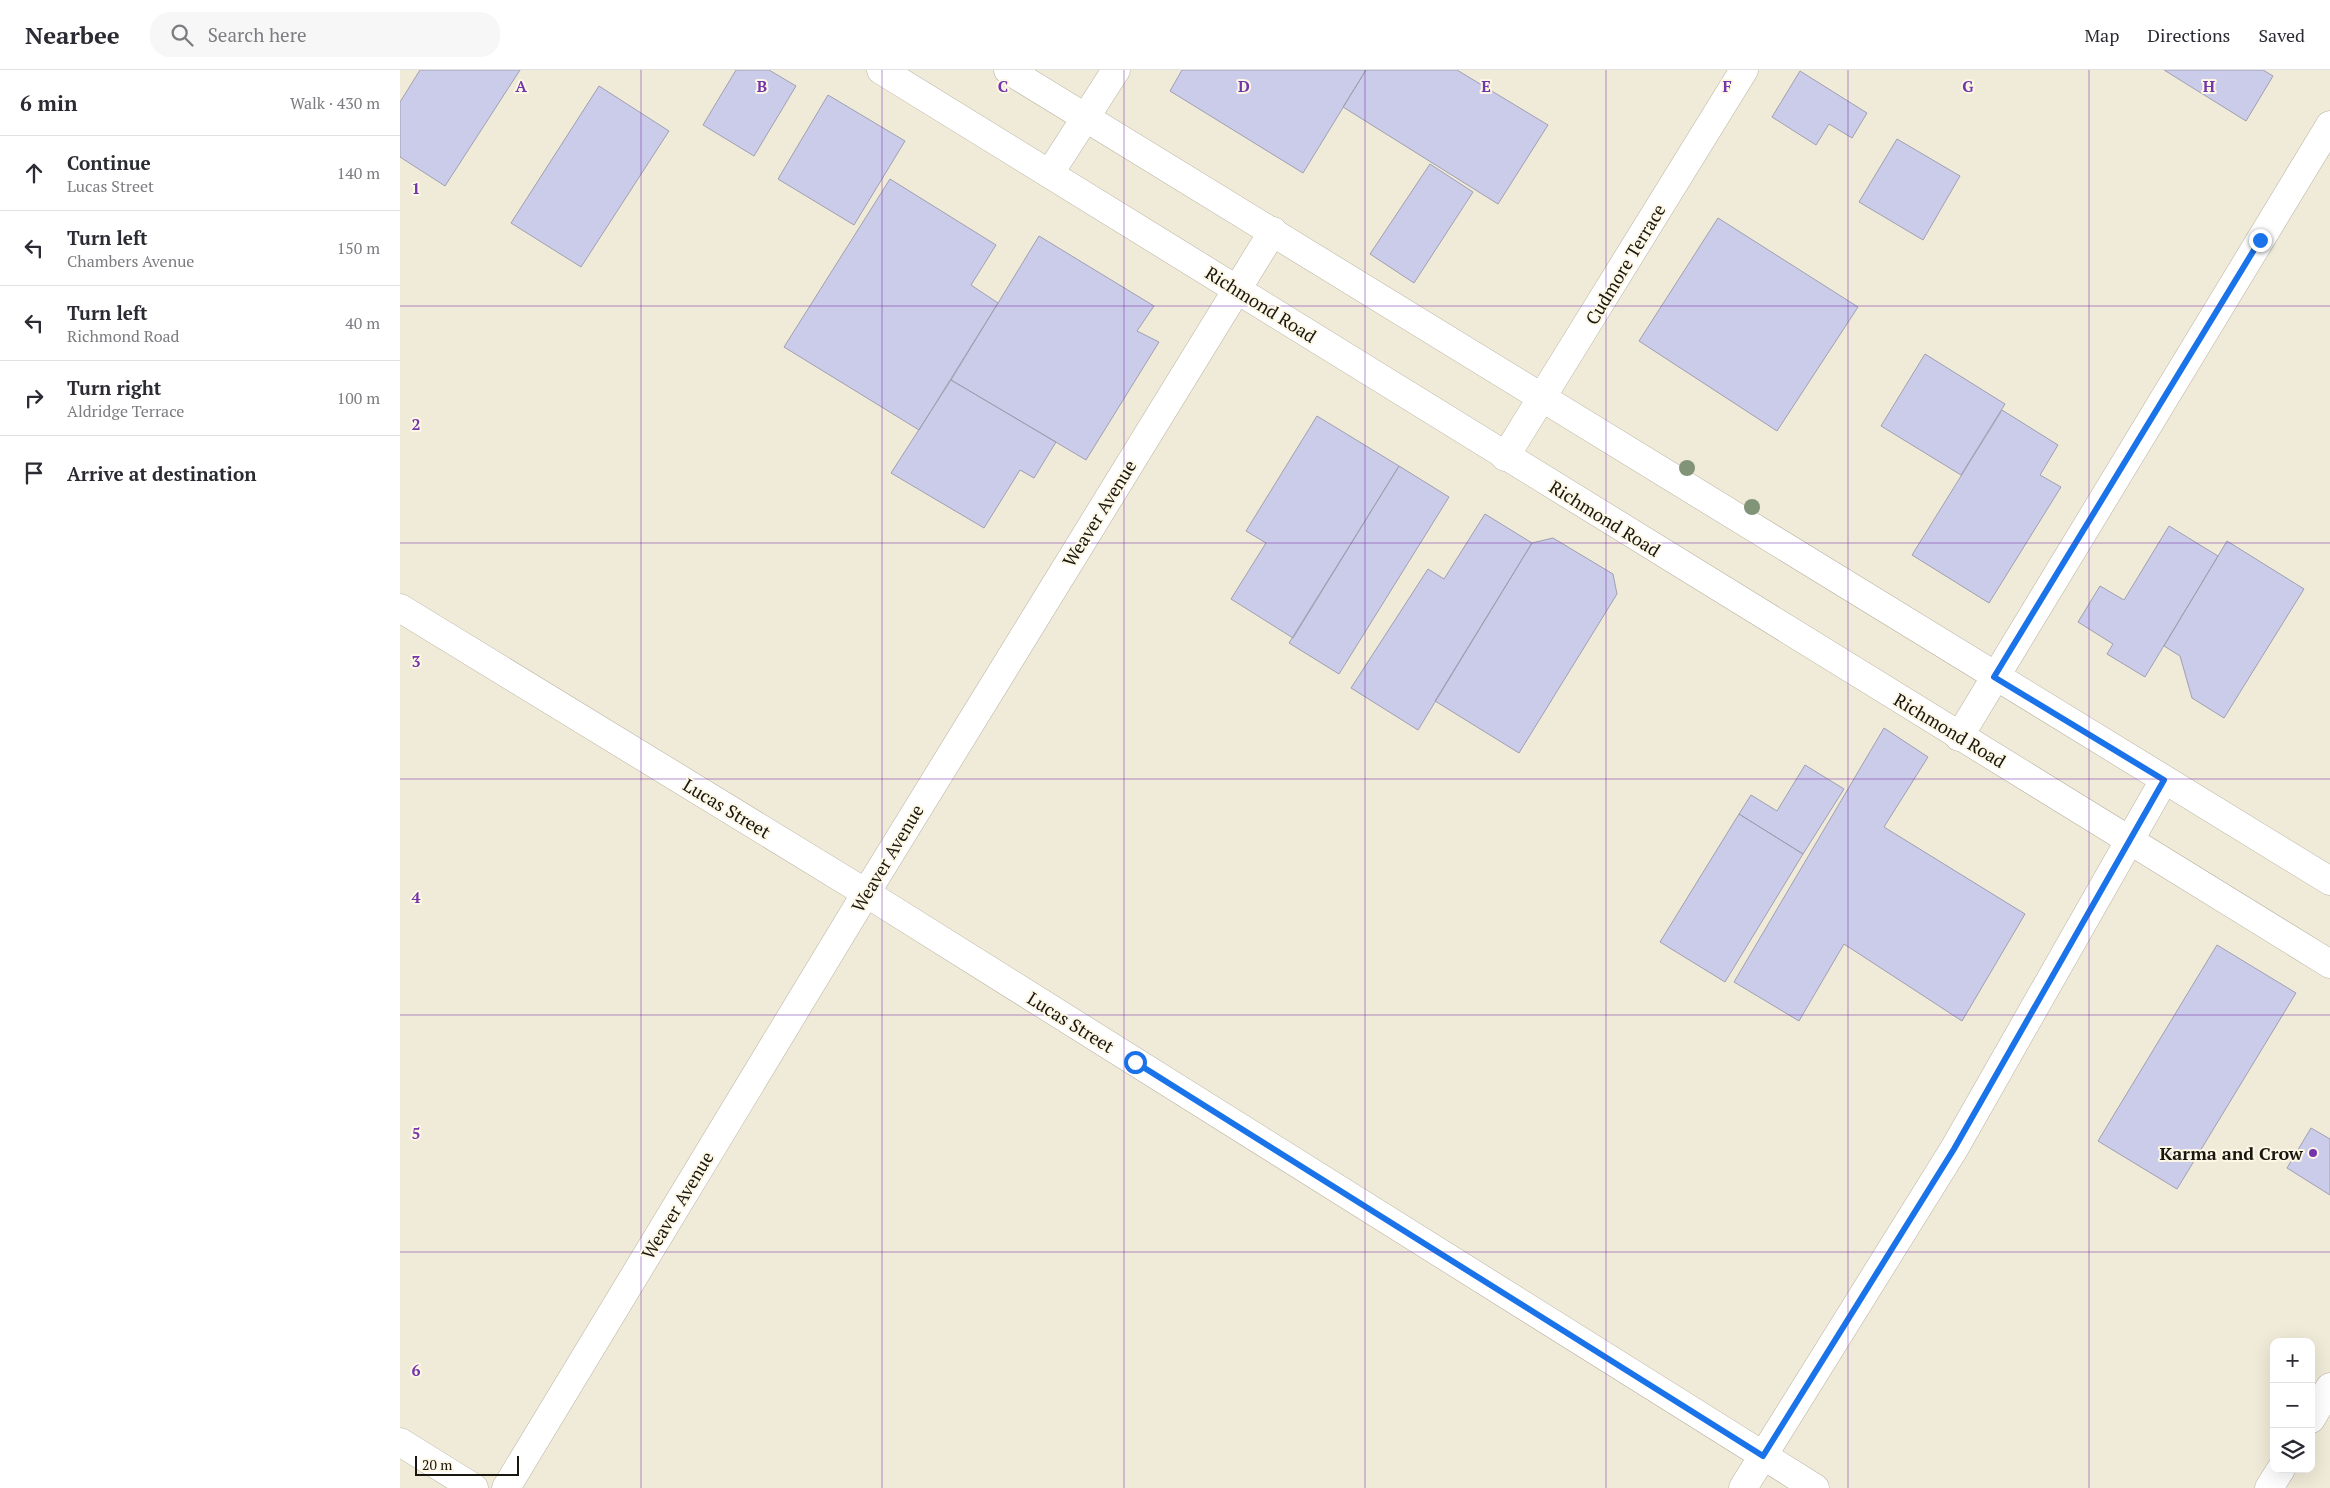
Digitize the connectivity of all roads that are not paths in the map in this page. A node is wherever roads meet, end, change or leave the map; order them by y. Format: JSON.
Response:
{"nodes":[{"id":1,"x":881,"y":70,"type":"edge"},
{"id":2,"x":1008,"y":70,"type":"edge"},
{"id":3,"x":1116,"y":70,"type":"edge"},
{"id":4,"x":1744,"y":70,"type":"edge"},
{"id":5,"x":1086,"y":118,"type":"junction"},
{"id":6,"x":2330,"y":125,"type":"edge"},
{"id":7,"x":1050,"y":173,"type":"junction"},
{"id":8,"x":1273,"y":232,"type":"junction"},
{"id":9,"x":1237,"y":289,"type":"junction"},
{"id":10,"x":1542,"y":399,"type":"junction"},
{"id":11,"x":1505,"y":457,"type":"junction"},
{"id":12,"x":400,"y":608,"type":"edge"},
{"id":13,"x":1994,"y":677,"type":"junction"},
{"id":14,"x":1959,"y":736,"type":"junction"},
{"id":15,"x":2164,"y":780,"type":"junction"},
{"id":16,"x":2130,"y":840,"type":"junction"},
{"id":17,"x":2330,"y":882,"type":"edge"},
{"id":18,"x":866,"y":893,"type":"junction"},
{"id":19,"x":2330,"y":964,"type":"edge"},
{"id":20,"x":2330,"y":1387,"type":"edge"},
{"id":21,"x":2315,"y":1411,"type":"edge"},
{"id":22,"x":400,"y":1442,"type":"edge"},
{"id":23,"x":1763,"y":1456,"type":"junction"},
{"id":24,"x":2279,"y":1473,"type":"edge"},
{"id":25,"x":474,"y":1488,"type":"edge"},
{"id":26,"x":506,"y":1488,"type":"edge"},
{"id":27,"x":1743,"y":1488,"type":"edge"},
{"id":28,"x":1816,"y":1488,"type":"edge"},
{"id":29,"x":2270,"y":1488,"type":"edge"}],
"edges":[{"from":1,"to":7,"type":"street","name":"Richmond Road"},
{"from":2,"to":5,"type":"street"},
{"from":3,"to":5,"type":"street"},
{"from":4,"to":10,"type":"street","name":"Cudmore Terrace"},
{"from":5,"to":7,"type":"street"},
{"from":5,"to":8,"type":"street"},
{"from":6,"to":13,"type":"street"},
{"from":7,"to":9,"type":"street","name":"Richmond Road"},
{"from":8,"to":9,"type":"street","name":"Weaver Avenue"},
{"from":8,"to":10,"type":"street"},
{"from":9,"to":11,"type":"street","name":"Richmond Road"},
{"from":9,"to":18,"type":"street","name":"Weaver Avenue"},
{"from":10,"to":11,"type":"street","name":"Cudmore Terrace"},
{"from":10,"to":13,"type":"street"},
{"from":11,"to":14,"type":"street","name":"Richmond Road"},
{"from":12,"to":18,"type":"street","name":"Lucas Street"},
{"from":13,"to":14,"type":"street"},
{"from":13,"to":15,"type":"street"},
{"from":14,"to":16,"type":"street","name":"Richmond Road"},
{"from":15,"to":16,"type":"street"},
{"from":15,"to":17,"type":"street"},
{"from":16,"to":19,"type":"street","name":"Richmond Road"},
{"from":16,"to":23,"type":"street"},
{"from":18,"to":23,"type":"street","name":"Lucas Street"},
{"from":18,"to":26,"type":"street","name":"Weaver Avenue"},
{"from":20,"to":21,"type":"street"},
{"from":22,"to":25,"type":"street"},
{"from":23,"to":27,"type":"street"},
{"from":23,"to":28,"type":"street","name":"Lucas Street"},
{"from":24,"to":29,"type":"street"}]}
